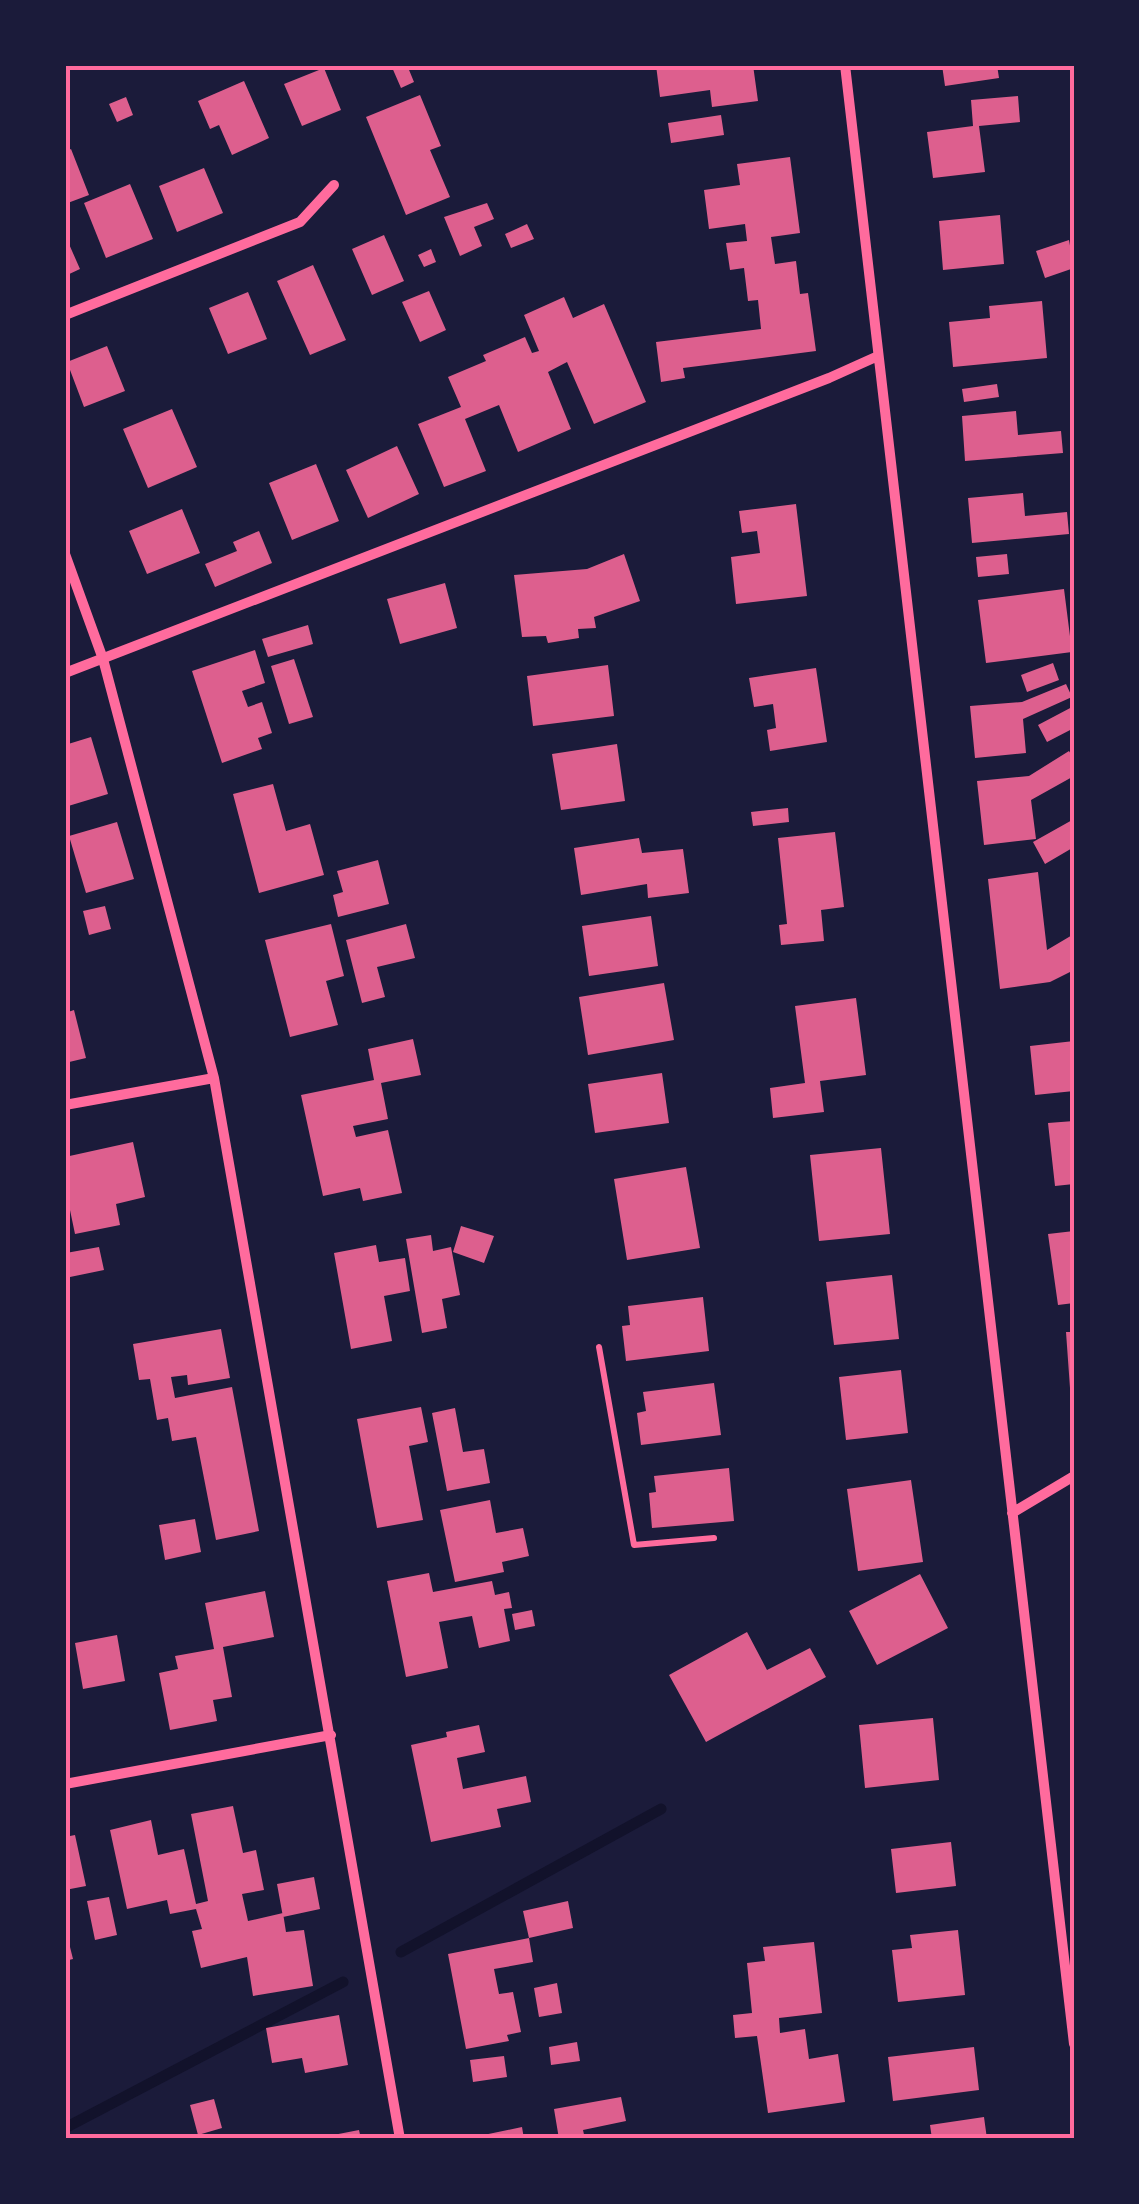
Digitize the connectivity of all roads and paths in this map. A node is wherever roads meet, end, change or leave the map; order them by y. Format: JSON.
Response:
{"nodes":[{"id":1,"x":845,"y":65,"type":"edge"},
{"id":2,"x":334,"y":185,"type":"dead end"},
{"id":3,"x":65,"y":316,"type":"edge"},
{"id":4,"x":878,"y":356,"type":"junction"},
{"id":5,"x":65,"y":554,"type":"edge"},
{"id":6,"x":104,"y":659,"type":"junction"},
{"id":7,"x":65,"y":673,"type":"edge"},
{"id":8,"x":214,"y":1078,"type":"junction"},
{"id":9,"x":65,"y":1105,"type":"edge"},
{"id":10,"x":600,"y":1347,"type":"dead end"},
{"id":11,"x":1074,"y":1476,"type":"edge"},
{"id":12,"x":1012,"y":1513,"type":"junction"},
{"id":13,"x":714,"y":1538,"type":"dead end"},
{"id":14,"x":331,"y":1735,"type":"junction"},
{"id":15,"x":65,"y":1784,"type":"edge"},
{"id":16,"x":1074,"y":2044,"type":"edge"},
{"id":17,"x":400,"y":2139,"type":"edge"}],
"edges":[{"from":1,"to":4,"type":"street"},
{"from":2,"to":3,"type":"street"},
{"from":4,"to":6,"type":"street"},
{"from":4,"to":12,"type":"street"},
{"from":5,"to":6,"type":"street"},
{"from":6,"to":7,"type":"street"},
{"from":6,"to":8,"type":"street"},
{"from":8,"to":9,"type":"street"},
{"from":8,"to":14,"type":"street"},
{"from":10,"to":13,"type":"path"},
{"from":11,"to":12,"type":"street"},
{"from":12,"to":16,"type":"street"},
{"from":14,"to":15,"type":"street"},
{"from":14,"to":17,"type":"street"}]}
